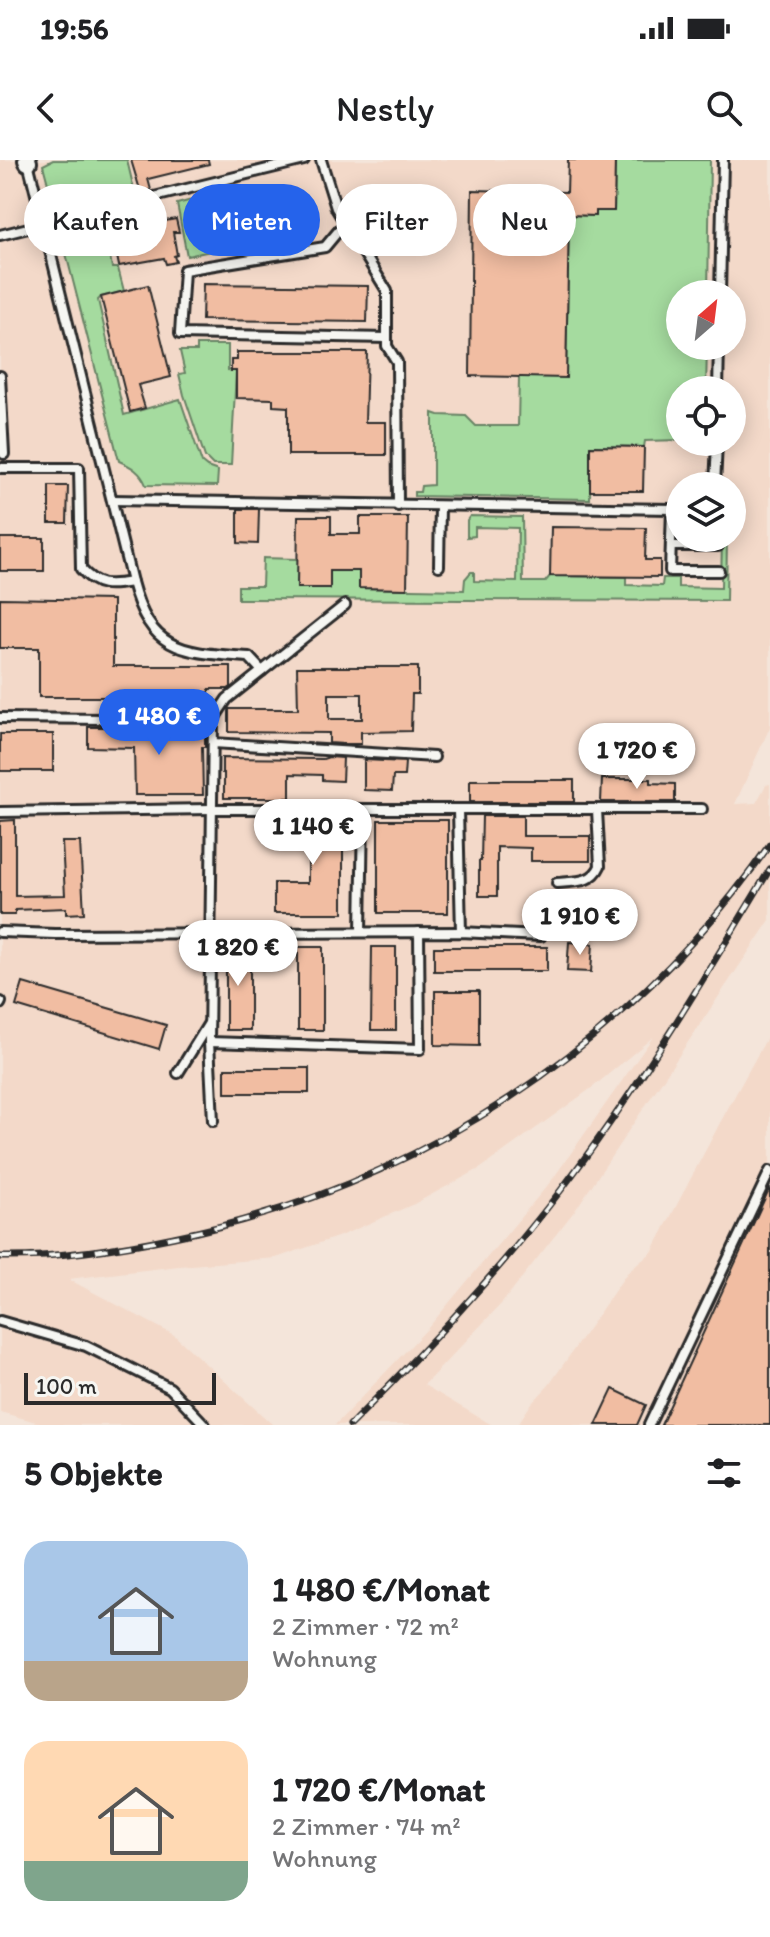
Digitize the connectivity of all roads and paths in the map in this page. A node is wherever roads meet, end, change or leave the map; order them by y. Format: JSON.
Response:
{"nodes":[{"id":1,"x":304,"y":160,"type":"edge"},
{"id":2,"x":321,"y":160,"type":"edge"},
{"id":3,"x":723,"y":160,"type":"edge"},
{"id":4,"x":27,"y":161,"type":"edge"},
{"id":5,"x":33,"y":184,"type":"edge"},
{"id":6,"x":167,"y":193,"type":"edge"},
{"id":7,"x":336,"y":208,"type":"edge"},
{"id":8,"x":24,"y":228,"type":"edge"},
{"id":9,"x":336,"y":234,"type":"edge"},
{"id":10,"x":0,"y":235,"type":"edge"},
{"id":11,"x":52,"y":256,"type":"edge"},
{"id":12,"x":365,"y":256,"type":"edge"},
{"id":13,"x":720,"y":280,"type":"edge"},
{"id":14,"x":387,"y":338,"type":"junction"},
{"id":15,"x":0,"y":376,"type":"edge"},
{"id":16,"x":4,"y":454,"type":"dead end"},
{"id":17,"x":0,"y":468,"type":"edge"},
{"id":18,"x":112,"y":500,"type":"junction"},
{"id":19,"x":398,"y":506,"type":"junction"},
{"id":20,"x":440,"y":506,"type":"junction"},
{"id":21,"x":666,"y":508,"type":"edge"},
{"id":22,"x":671,"y":552,"type":"edge"},
{"id":23,"x":439,"y":566,"type":"dead end"},
{"id":24,"x":719,"y":571,"type":"dead end"},
{"id":25,"x":132,"y":582,"type":"junction"},
{"id":26,"x":345,"y":605,"type":"dead end"},
{"id":27,"x":262,"y":671,"type":"junction"},
{"id":28,"x":0,"y":718,"type":"edge"},
{"id":29,"x":213,"y":720,"type":"junction"},
{"id":30,"x":213,"y":743,"type":"junction"},
{"id":31,"x":434,"y":757,"type":"dead end"},
{"id":32,"x":211,"y":809,"type":"junction"},
{"id":33,"x":702,"y":809,"type":"dead end"},
{"id":34,"x":363,"y":810,"type":"junction"},
{"id":35,"x":458,"y":810,"type":"junction"},
{"id":36,"x":597,"y":810,"type":"junction"},
{"id":37,"x":0,"y":812,"type":"edge"},
{"id":38,"x":557,"y":883,"type":"dead end"},
{"id":39,"x":0,"y":932,"type":"edge"},
{"id":40,"x":361,"y":932,"type":"junction"},
{"id":41,"x":419,"y":932,"type":"junction"},
{"id":42,"x":461,"y":932,"type":"junction"},
{"id":43,"x":210,"y":934,"type":"junction"},
{"id":44,"x":541,"y":936,"type":"dead end"},
{"id":45,"x":209,"y":1022,"type":"junction"},
{"id":46,"x":209,"y":1042,"type":"junction"},
{"id":47,"x":178,"y":1073,"type":"dead end"},
{"id":48,"x":213,"y":1121,"type":"dead end"},
{"id":49,"x":770,"y":1171,"type":"edge"},
{"id":50,"x":0,"y":1321,"type":"edge"},
{"id":51,"x":205,"y":1425,"type":"edge"},
{"id":52,"x":649,"y":1425,"type":"edge"}],
"edges":[{"from":1,"to":6,"type":"lane"},
{"from":2,"to":7,"type":"lane"},
{"from":3,"to":13,"type":"lane"},
{"from":4,"to":5,"type":"lane"},
{"from":8,"to":10,"type":"lane"},
{"from":9,"to":14,"type":"lane"},
{"from":11,"to":18,"type":"lane"},
{"from":12,"to":14,"type":"lane"},
{"from":14,"to":19,"type":"lane"},
{"from":15,"to":16,"type":"lane"},
{"from":17,"to":25,"type":"lane"},
{"from":18,"to":19,"type":"lane"},
{"from":18,"to":25,"type":"lane"},
{"from":19,"to":20,"type":"lane"},
{"from":20,"to":21,"type":"lane"},
{"from":20,"to":23,"type":"lane"},
{"from":22,"to":24,"type":"lane"},
{"from":25,"to":27,"type":"lane"},
{"from":26,"to":27,"type":"lane"},
{"from":27,"to":29,"type":"lane"},
{"from":28,"to":29,"type":"lane"},
{"from":29,"to":30,"type":"lane"},
{"from":30,"to":31,"type":"lane"},
{"from":30,"to":32,"type":"lane"},
{"from":32,"to":34,"type":"lane"},
{"from":32,"to":37,"type":"lane"},
{"from":32,"to":43,"type":"lane"},
{"from":33,"to":36,"type":"lane"},
{"from":34,"to":35,"type":"lane"},
{"from":34,"to":40,"type":"lane"},
{"from":35,"to":36,"type":"lane"},
{"from":35,"to":42,"type":"lane"},
{"from":36,"to":38,"type":"lane"},
{"from":39,"to":43,"type":"lane"},
{"from":40,"to":41,"type":"lane"},
{"from":40,"to":43,"type":"lane"},
{"from":41,"to":42,"type":"lane"},
{"from":41,"to":46,"type":"lane"},
{"from":42,"to":44,"type":"lane"},
{"from":43,"to":45,"type":"lane"},
{"from":45,"to":46,"type":"lane"},
{"from":45,"to":47,"type":"lane"},
{"from":46,"to":48,"type":"lane"},
{"from":49,"to":52,"type":"lane"},
{"from":50,"to":51,"type":"lane"}]}
